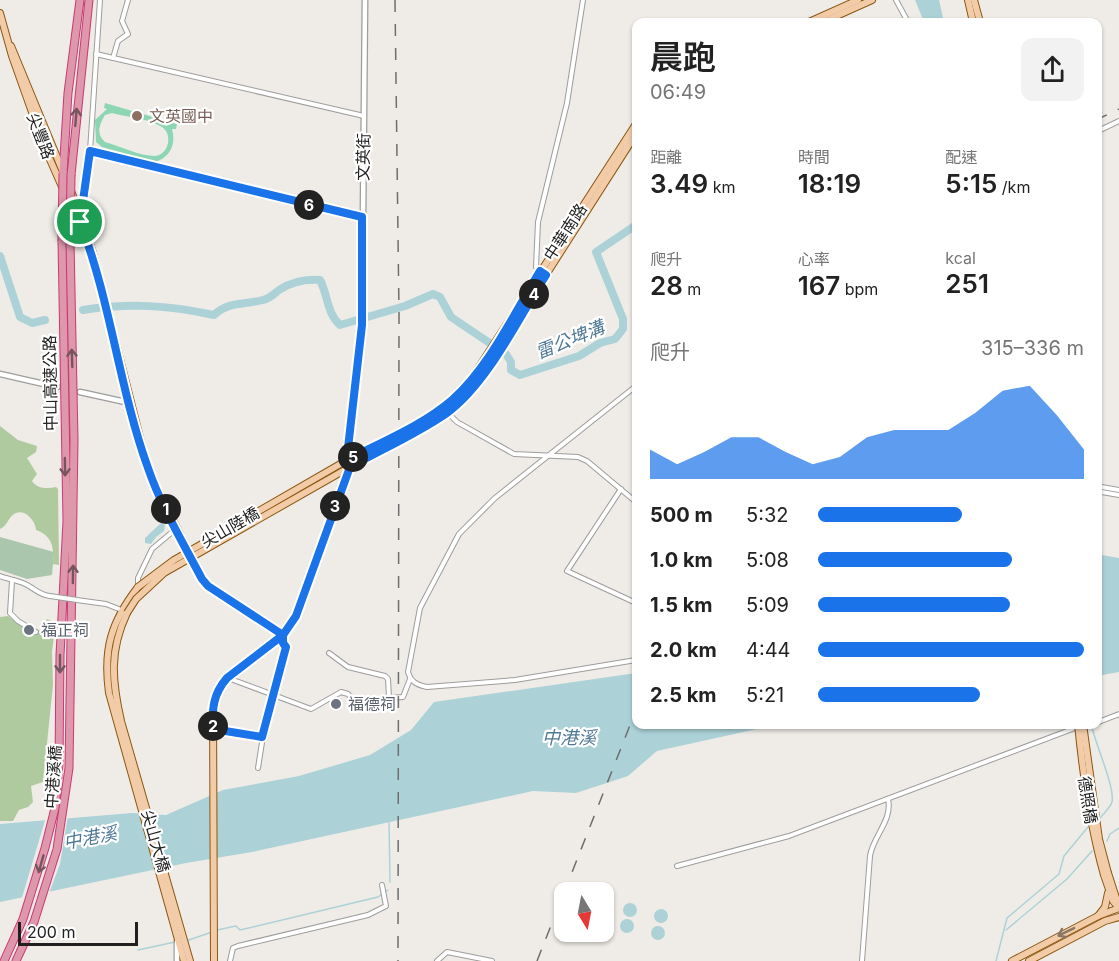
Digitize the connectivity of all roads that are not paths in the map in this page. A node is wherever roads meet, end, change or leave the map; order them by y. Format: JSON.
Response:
{"nodes":[{"id":1,"x":80,"y":0,"type":"edge"},
{"id":2,"x":89,"y":0,"type":"edge"},
{"id":3,"x":100,"y":0,"type":"edge"},
{"id":4,"x":128,"y":0,"type":"edge"},
{"id":5,"x":365,"y":0,"type":"edge"},
{"id":6,"x":583,"y":0,"type":"edge"},
{"id":7,"x":858,"y":0,"type":"edge"},
{"id":8,"x":872,"y":0,"type":"edge"},
{"id":9,"x":896,"y":0,"type":"edge"},
{"id":10,"x":969,"y":0,"type":"edge"},
{"id":11,"x":0,"y":13,"type":"edge"},
{"id":12,"x":818,"y":18,"type":"edge"},
{"id":13,"x":832,"y":18,"type":"edge"},
{"id":14,"x":906,"y":18,"type":"edge"},
{"id":15,"x":974,"y":18,"type":"edge"},
{"id":16,"x":96,"y":54,"type":"junction"},
{"id":17,"x":113,"y":58,"type":"junction"},
{"id":18,"x":364,"y":116,"type":"junction"},
{"id":19,"x":1119,"y":121,"type":"edge"},
{"id":20,"x":1102,"y":129,"type":"edge"},
{"id":21,"x":632,"y":130,"type":"edge"},
{"id":22,"x":632,"y":140,"type":"edge"},
{"id":23,"x":90,"y":151,"type":"junction"},
{"id":24,"x":579,"y":216,"type":"junction"},
{"id":25,"x":362,"y":217,"type":"junction"},
{"id":26,"x":80,"y":222,"type":"junction"},
{"id":27,"x":543,"y":273,"type":"junction"},
{"id":28,"x":0,"y":374,"type":"edge"},
{"id":29,"x":57,"y":387,"type":"tunnel mouth"},
{"id":30,"x":632,"y":389,"type":"edge"},
{"id":31,"x":80,"y":392,"type":"tunnel mouth"},
{"id":32,"x":130,"y":403,"type":"junction"},
{"id":33,"x":445,"y":410,"type":"junction"},
{"id":34,"x":546,"y":456,"type":"junction"},
{"id":35,"x":350,"y":463,"type":"junction"},
{"id":36,"x":1102,"y":487,"type":"edge"},
{"id":37,"x":621,"y":489,"type":"junction"},
{"id":38,"x":1119,"y":490,"type":"edge"},
{"id":39,"x":1102,"y":492,"type":"edge"},
{"id":40,"x":1119,"y":495,"type":"edge"},
{"id":41,"x":632,"y":499,"type":"edge"},
{"id":42,"x":177,"y":528,"type":"junction"},
{"id":43,"x":0,"y":576,"type":"edge"},
{"id":44,"x":12,"y":581,"type":"junction"},
{"id":45,"x":138,"y":587,"type":"junction"},
{"id":46,"x":632,"y":601,"type":"edge"},
{"id":47,"x":124,"y":611,"type":"junction"},
{"id":48,"x":36,"y":632,"type":"dead end"},
{"id":49,"x":283,"y":635,"type":"junction"},
{"id":50,"x":329,"y":653,"type":"dead end"},
{"id":51,"x":632,"y":661,"type":"edge"},
{"id":52,"x":227,"y":678,"type":"junction"},
{"id":53,"x":410,"y":679,"type":"junction"},
{"id":54,"x":69,"y":696,"type":"joint"},
{"id":55,"x":272,"y":696,"type":"junction"},
{"id":56,"x":354,"y":701,"type":"dead end"},
{"id":57,"x":1119,"y":714,"type":"edge"},
{"id":58,"x":118,"y":721,"type":"junction"},
{"id":59,"x":1102,"y":721,"type":"edge"},
{"id":60,"x":213,"y":729,"type":"junction"},
{"id":61,"x":1072,"y":729,"type":"edge"},
{"id":62,"x":1079,"y":729,"type":"edge"},
{"id":63,"x":1088,"y":729,"type":"edge"},
{"id":64,"x":262,"y":737,"type":"junction"},
{"id":65,"x":59,"y":765,"type":"joint"},
{"id":66,"x":258,"y":768,"type":"dead end"},
{"id":67,"x":888,"y":799,"type":"junction"},
{"id":68,"x":677,"y":866,"type":"dead end"},
{"id":69,"x":1106,"y":874,"type":"junction"},
{"id":70,"x":382,"y":885,"type":"dead end"},
{"id":71,"x":1119,"y":908,"type":"edge"},
{"id":72,"x":1098,"y":916,"type":"junction"},
{"id":73,"x":1119,"y":917,"type":"edge"},
{"id":74,"x":177,"y":936,"type":"junction"},
{"id":75,"x":216,"y":949,"type":"junction"},
{"id":76,"x":4,"y":961,"type":"edge"},
{"id":77,"x":16,"y":961,"type":"edge"},
{"id":78,"x":177,"y":961,"type":"edge"},
{"id":79,"x":183,"y":961,"type":"edge"},
{"id":80,"x":190,"y":961,"type":"edge"},
{"id":81,"x":208,"y":961,"type":"edge"},
{"id":82,"x":216,"y":961,"type":"edge"},
{"id":83,"x":230,"y":961,"type":"edge"},
{"id":84,"x":437,"y":961,"type":"edge"},
{"id":85,"x":492,"y":961,"type":"edge"},
{"id":86,"x":862,"y":961,"type":"edge"},
{"id":87,"x":1012,"y":961,"type":"edge"},
{"id":88,"x":1029,"y":961,"type":"edge"}],
"edges":[{"from":1,"to":65,"type":"highway","name":"中山高速公路","one_way":true,"bridge":true},
{"from":54,"to":2,"type":"highway","name":"中山高速公路","one_way":true,"bridge":true},
{"from":3,"to":16,"type":"street"},
{"from":4,"to":17,"type":"street"},
{"from":5,"to":18,"type":"street","name":"文英街"},
{"from":6,"to":27,"type":"street"},
{"from":7,"to":12,"type":"main road"},
{"from":8,"to":13,"type":"main road"},
{"from":9,"to":14,"type":"street"},
{"from":10,"to":15,"type":"main road"},
{"from":11,"to":26,"type":"main road","name":"尖豐路"},
{"from":16,"to":17,"type":"street"},
{"from":16,"to":23,"type":"street"},
{"from":17,"to":18,"type":"street"},
{"from":18,"to":25,"type":"street","name":"文英街"},
{"from":19,"to":20,"type":"street"},
{"from":21,"to":24,"type":"main road","name":"中華南路"},
{"from":22,"to":24,"type":"main road","name":"中華南路"},
{"from":23,"to":25,"type":"street"},
{"from":23,"to":26,"type":"street"},
{"from":24,"to":27,"type":"main road","name":"中華南路"},
{"from":25,"to":35,"type":"street","name":"文英街"},
{"from":26,"to":32,"type":"main road","name":"尖豐路"},
{"from":27,"to":33,"type":"main road","name":"中華南路"},
{"from":28,"to":29,"type":"street"},
{"from":30,"to":34,"type":"street"},
{"from":31,"to":32,"type":"street"},
{"from":32,"to":42,"type":"main road"},
{"from":33,"to":34,"type":"street"},
{"from":33,"to":35,"type":"main road","bridge":true},
{"from":34,"to":37,"type":"street"},
{"from":34,"to":53,"type":"street"},
{"from":35,"to":45,"type":"main road","name":"尖山陸橋","bridge":true},
{"from":35,"to":47,"type":"main road","name":"尖山陸橋","bridge":true},
{"from":35,"to":49,"type":"street"},
{"from":36,"to":38,"type":"street"},
{"from":37,"to":41,"type":"street"},
{"from":37,"to":46,"type":"street"},
{"from":39,"to":40,"type":"street"},
{"from":42,"to":45,"type":"street"},
{"from":42,"to":49,"type":"main road"},
{"from":43,"to":44,"type":"street"},
{"from":44,"to":47,"type":"street","bridge":true},
{"from":44,"to":48,"type":"street"},
{"from":45,"to":47,"type":"main road","name":"尖山陸橋"},
{"from":47,"to":58,"type":"main road"},
{"from":49,"to":52,"type":"main road"},
{"from":49,"to":55,"type":"street"},
{"from":50,"to":53,"type":"street"},
{"from":51,"to":53,"type":"street"},
{"from":52,"to":55,"type":"street"},
{"from":52,"to":60,"type":"main road"},
{"from":54,"to":77,"type":"highway","name":"中港溪橋"},
{"from":55,"to":56,"type":"street"},
{"from":55,"to":64,"type":"street"},
{"from":57,"to":59,"type":"street"},
{"from":58,"to":74,"type":"main road","name":"尖山大橋"},
{"from":58,"to":80,"type":"main road","name":"尖山大橋"},
{"from":60,"to":64,"type":"street"},
{"from":60,"to":75,"type":"main road"},
{"from":61,"to":67,"type":"street"},
{"from":62,"to":69,"type":"main road","name":"德照橋","bridge":true},
{"from":63,"to":69,"type":"main road","name":"德照橋","bridge":true},
{"from":64,"to":66,"type":"street"},
{"from":65,"to":76,"type":"highway","name":"中港溪橋","one_way":true},
{"from":67,"to":68,"type":"street"},
{"from":67,"to":86,"type":"street"},
{"from":69,"to":71,"type":"main road"},
{"from":69,"to":72,"type":"main road"},
{"from":70,"to":83,"type":"street"},
{"from":71,"to":72,"type":"main road"},
{"from":72,"to":87,"type":"main road","one_way":true},
{"from":73,"to":88,"type":"main road"},
{"from":74,"to":78,"type":"street"},
{"from":74,"to":79,"type":"main road","name":"尖山大橋"},
{"from":75,"to":81,"type":"main road"},
{"from":75,"to":82,"type":"main road"},
{"from":84,"to":85,"type":"street"}]}
